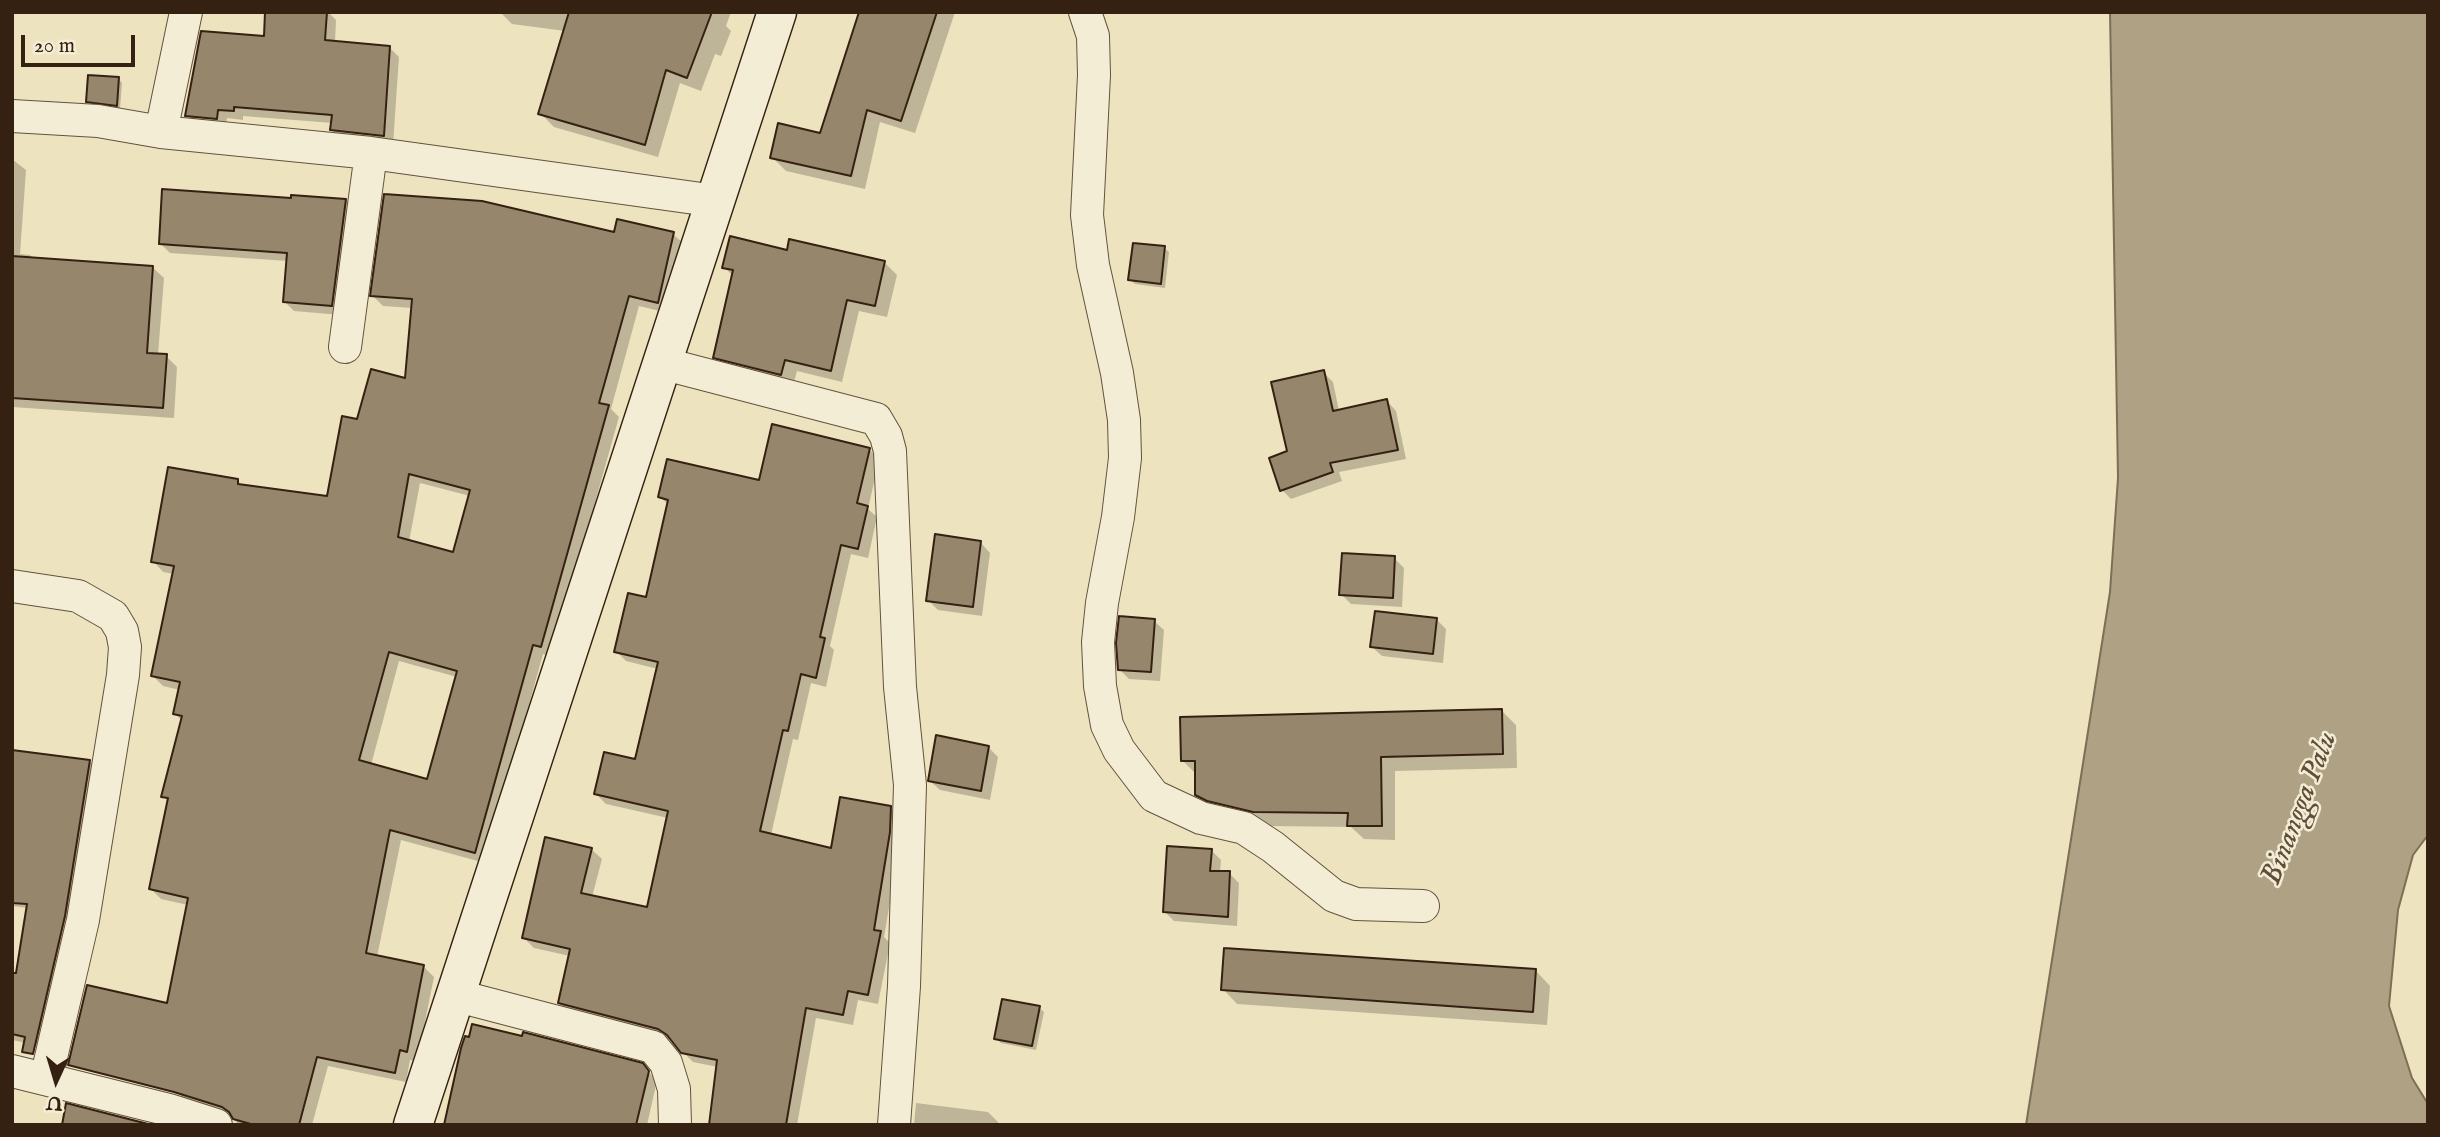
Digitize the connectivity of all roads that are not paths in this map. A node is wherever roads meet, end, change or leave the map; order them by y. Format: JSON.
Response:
{"nodes":[{"id":1,"x":186,"y":12,"type":"edge"},
{"id":2,"x":778,"y":12,"type":"edge"},
{"id":3,"x":1085,"y":12,"type":"edge"},
{"id":4,"x":12,"y":116,"type":"edge"},
{"id":5,"x":161,"y":132,"type":"junction"},
{"id":6,"x":371,"y":153,"type":"junction"},
{"id":7,"x":716,"y":201,"type":"junction"},
{"id":8,"x":345,"y":347,"type":"dead end"},
{"id":9,"x":661,"y":363,"type":"junction"},
{"id":10,"x":12,"y":586,"type":"edge"},
{"id":11,"x":1423,"y":906,"type":"dead end"},
{"id":12,"x":454,"y":995,"type":"junction"},
{"id":13,"x":12,"y":1071,"type":"edge"},
{"id":14,"x":46,"y":1080,"type":"junction"},
{"id":15,"x":216,"y":1125,"type":"edge"},
{"id":16,"x":412,"y":1125,"type":"edge"},
{"id":17,"x":676,"y":1125,"type":"edge"},
{"id":18,"x":894,"y":1125,"type":"edge"}],
"edges":[{"from":1,"to":5,"type":"street"},
{"from":2,"to":7,"type":"main road"},
{"from":3,"to":11,"type":"street"},
{"from":4,"to":5,"type":"street"},
{"from":5,"to":6,"type":"street"},
{"from":6,"to":7,"type":"street"},
{"from":6,"to":8,"type":"street"},
{"from":7,"to":9,"type":"main road"},
{"from":9,"to":12,"type":"main road"},
{"from":9,"to":18,"type":"street"},
{"from":10,"to":14,"type":"street"},
{"from":12,"to":16,"type":"main road"},
{"from":12,"to":17,"type":"street"},
{"from":13,"to":14,"type":"street"},
{"from":14,"to":15,"type":"street"}]}
